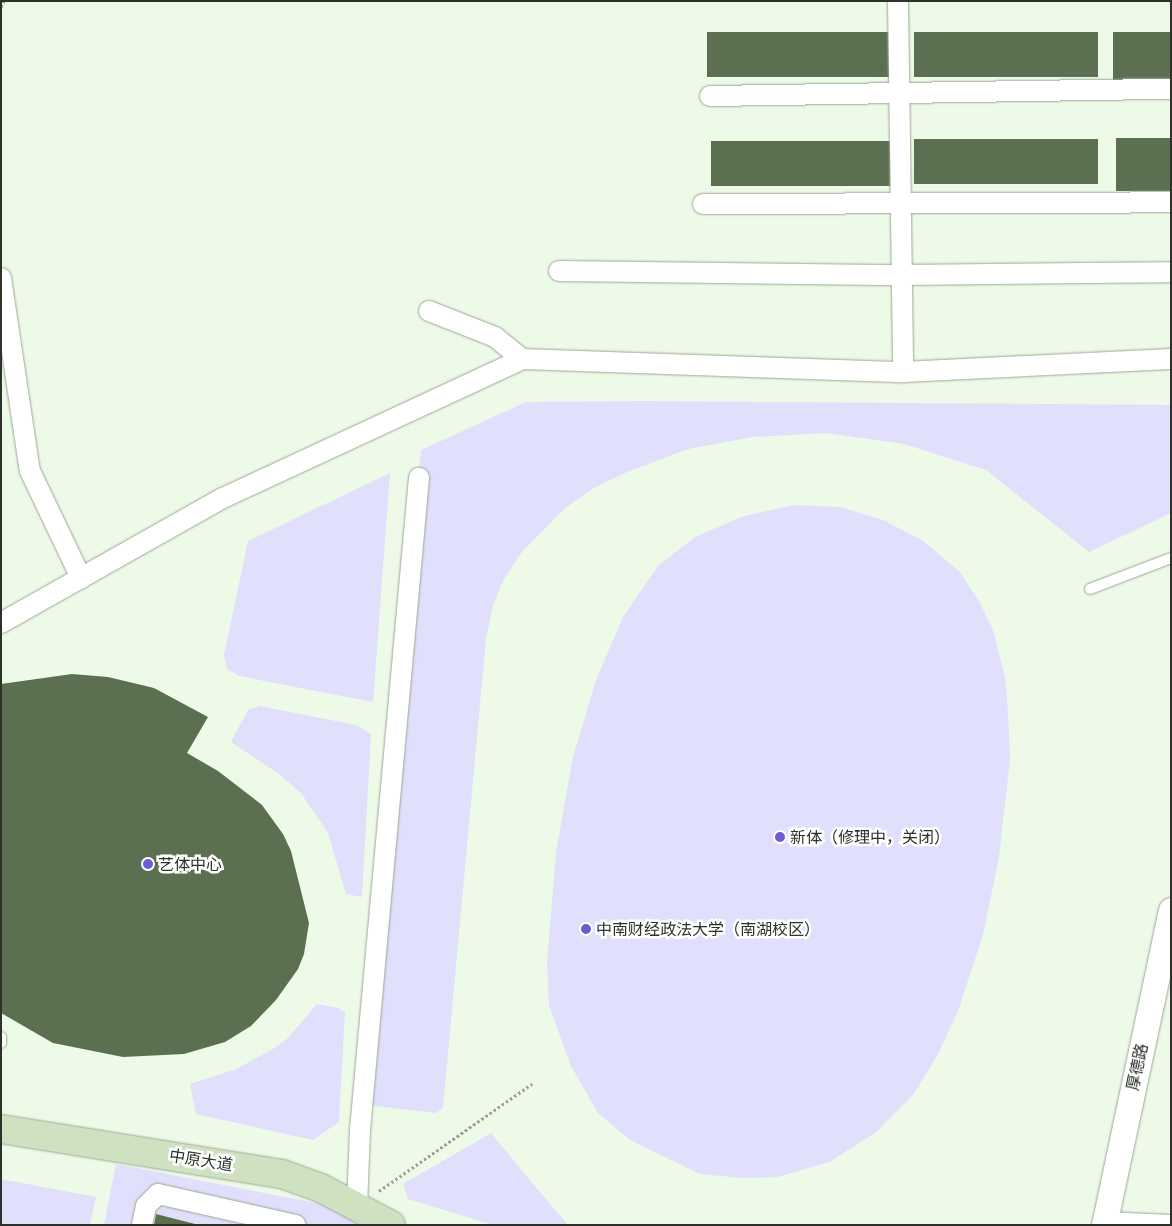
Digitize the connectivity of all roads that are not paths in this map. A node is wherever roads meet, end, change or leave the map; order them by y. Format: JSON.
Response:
{"nodes":[{"id":1,"x":898,"y":1,"type":"edge"},
{"id":2,"x":1171,"y":89,"type":"edge"},
{"id":3,"x":899,"y":94,"type":"junction"},
{"id":4,"x":710,"y":96,"type":"dead end"},
{"id":5,"x":1171,"y":202,"type":"edge"},
{"id":6,"x":901,"y":203,"type":"junction"},
{"id":7,"x":703,"y":204,"type":"dead end"},
{"id":8,"x":559,"y":271,"type":"dead end"},
{"id":9,"x":1171,"y":272,"type":"edge"},
{"id":10,"x":902,"y":275,"type":"junction"},
{"id":11,"x":1,"y":278,"type":"edge"},
{"id":12,"x":429,"y":310,"type":"dead end"},
{"id":13,"x":522,"y":359,"type":"junction"},
{"id":14,"x":1171,"y":359,"type":"edge"},
{"id":15,"x":903,"y":372,"type":"junction"},
{"id":16,"x":419,"y":478,"type":"dead end"},
{"id":17,"x":1171,"y":558,"type":"edge"},
{"id":18,"x":81,"y":578,"type":"junction"},
{"id":19,"x":1090,"y":589,"type":"dead end"},
{"id":20,"x":1,"y":623,"type":"edge"},
{"id":21,"x":1171,"y":910,"type":"edge"},
{"id":22,"x":1,"y":1037,"type":"edge"},
{"id":23,"x":1,"y":1043,"type":"edge"},
{"id":24,"x":1,"y":1129,"type":"edge"},
{"id":25,"x":357,"y":1207,"type":"junction"},
{"id":26,"x":1104,"y":1223,"type":"edge"},
{"id":27,"x":1171,"y":1224,"type":"edge"},
{"id":28,"x":142,"y":1225,"type":"edge"},
{"id":29,"x":296,"y":1225,"type":"edge"},
{"id":30,"x":391,"y":1225,"type":"edge"}],
"edges":[{"from":1,"to":3,"type":"street"},
{"from":2,"to":3,"type":"street"},
{"from":3,"to":4,"type":"street"},
{"from":3,"to":6,"type":"street"},
{"from":5,"to":6,"type":"street"},
{"from":6,"to":7,"type":"street"},
{"from":6,"to":10,"type":"street"},
{"from":8,"to":10,"type":"street"},
{"from":9,"to":10,"type":"street"},
{"from":10,"to":15,"type":"street"},
{"from":11,"to":18,"type":"street"},
{"from":12,"to":13,"type":"street"},
{"from":13,"to":15,"type":"street"},
{"from":13,"to":18,"type":"street"},
{"from":14,"to":15,"type":"street"},
{"from":16,"to":25,"type":"street"},
{"from":17,"to":19,"type":"lane"},
{"from":18,"to":20,"type":"street"},
{"from":21,"to":26,"type":"street","name":"厚德路"},
{"from":22,"to":23,"type":"lane"},
{"from":24,"to":25,"type":"main road","name":"中原大道"},
{"from":25,"to":30,"type":"main road","name":"中原大道"},
{"from":26,"to":27,"type":"street"},
{"from":28,"to":29,"type":"street"}]}
